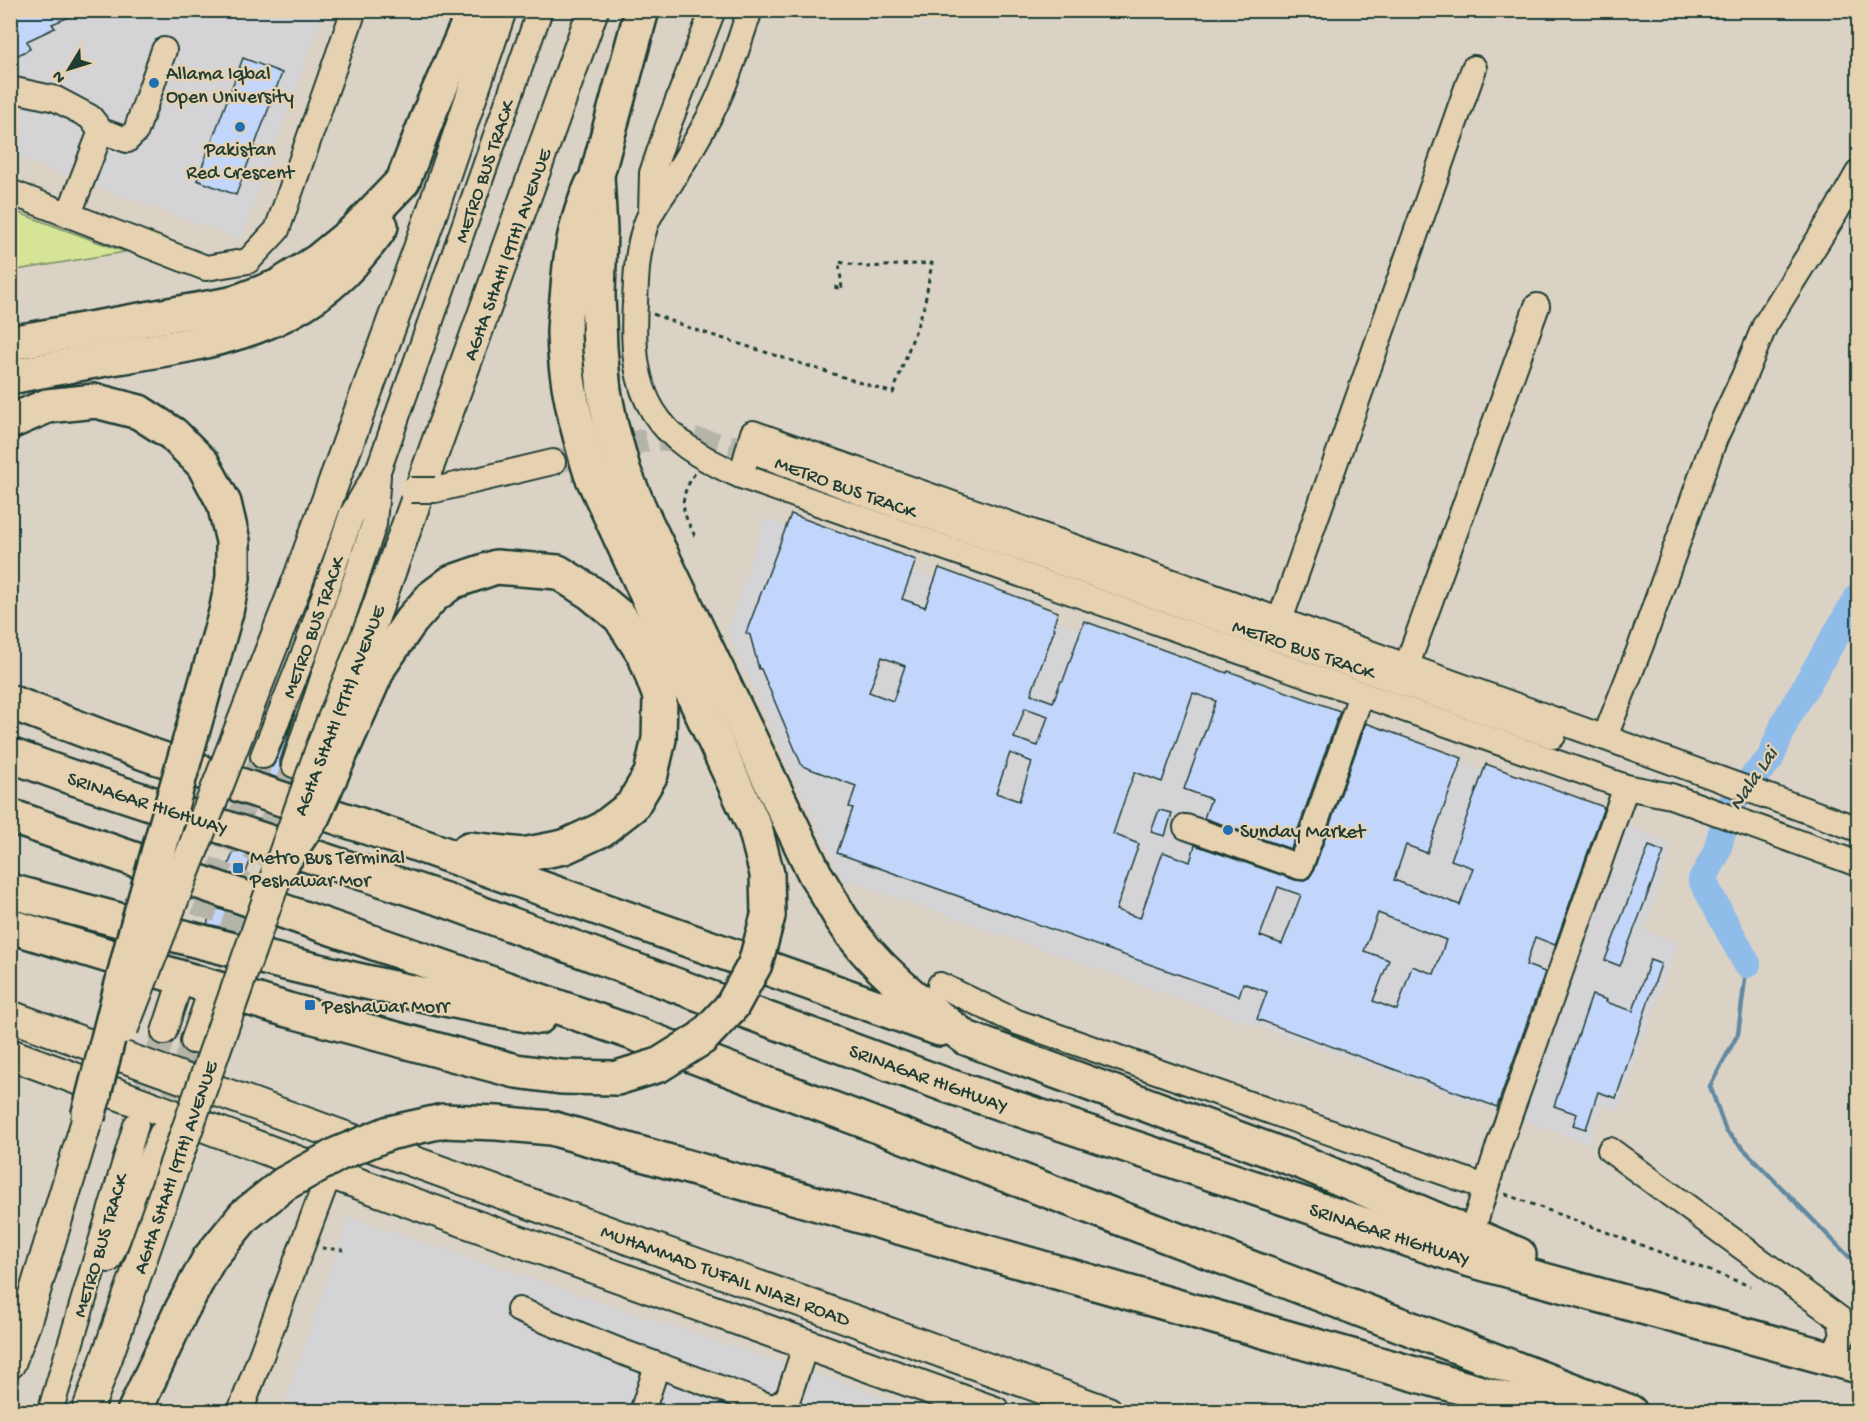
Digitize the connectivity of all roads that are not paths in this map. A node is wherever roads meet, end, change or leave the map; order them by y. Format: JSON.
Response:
{"nodes":[{"id":1,"x":354,"y":10,"type":"edge"},
{"id":2,"x":474,"y":10,"type":"edge"},
{"id":3,"x":501,"y":10,"type":"edge"},
{"id":4,"x":540,"y":10,"type":"edge"},
{"id":5,"x":593,"y":10,"type":"edge"},
{"id":6,"x":642,"y":10,"type":"edge"},
{"id":7,"x":713,"y":10,"type":"edge"},
{"id":8,"x":750,"y":10,"type":"edge"},
{"id":9,"x":164,"y":50,"type":"dead end"},
{"id":10,"x":1474,"y":68,"type":"dead end"},
{"id":11,"x":10,"y":88,"type":"edge"},
{"id":12,"x":101,"y":131,"type":"junction"},
{"id":13,"x":1858,"y":173,"type":"edge"},
{"id":14,"x":597,"y":175,"type":"junction"},
{"id":15,"x":403,"y":180,"type":"junction"},
{"id":16,"x":10,"y":192,"type":"edge"},
{"id":17,"x":651,"y":213,"type":"junction"},
{"id":18,"x":69,"y":214,"type":"junction"},
{"id":19,"x":1537,"y":306,"type":"dead end"},
{"id":20,"x":10,"y":343,"type":"edge"},
{"id":21,"x":10,"y":377,"type":"edge"},
{"id":22,"x":10,"y":422,"type":"edge"},
{"id":23,"x":753,"y":451,"type":"tunnel mouth"},
{"id":24,"x":553,"y":462,"type":"tunnel mouth"},
{"id":25,"x":379,"y":468,"type":"junction"},
{"id":26,"x":741,"y":476,"type":"junction"},
{"id":27,"x":1280,"y":620,"type":"junction"},
{"id":28,"x":1407,"y":665,"type":"junction"},
{"id":29,"x":10,"y":689,"type":"edge"},
{"id":30,"x":1362,"y":695,"type":"junction"},
{"id":31,"x":10,"y":702,"type":"edge"},
{"id":32,"x":67,"y":724,"type":"junction"},
{"id":33,"x":1605,"y":737,"type":"junction"},
{"id":34,"x":10,"y":755,"type":"edge"},
{"id":35,"x":263,"y":756,"type":"tunnel mouth"},
{"id":36,"x":294,"y":765,"type":"tunnel mouth"},
{"id":37,"x":1680,"y":782,"type":"junction"},
{"id":38,"x":1626,"y":787,"type":"junction"},
{"id":39,"x":10,"y":816,"type":"edge"},
{"id":40,"x":1800,"y":823,"type":"junction"},
{"id":41,"x":1186,"y":827,"type":"dead end"},
{"id":42,"x":1858,"y":829,"type":"edge"},
{"id":43,"x":402,"y":838,"type":"junction"},
{"id":44,"x":1858,"y":838,"type":"edge"},
{"id":45,"x":1858,"y":864,"type":"edge"},
{"id":46,"x":278,"y":869,"type":"junction"},
{"id":47,"x":10,"y":891,"type":"edge"},
{"id":48,"x":10,"y":926,"type":"edge"},
{"id":49,"x":940,"y":985,"type":"dead end"},
{"id":50,"x":178,"y":986,"type":"tunnel mouth"},
{"id":51,"x":208,"y":999,"type":"tunnel mouth"},
{"id":52,"x":10,"y":1016,"type":"edge"},
{"id":53,"x":164,"y":1032,"type":"tunnel mouth"},
{"id":54,"x":633,"y":1033,"type":"junction"},
{"id":55,"x":966,"y":1038,"type":"junction"},
{"id":56,"x":193,"y":1041,"type":"tunnel mouth"},
{"id":57,"x":10,"y":1054,"type":"edge"},
{"id":58,"x":88,"y":1117,"type":"junction"},
{"id":59,"x":136,"y":1125,"type":"tunnel mouth"},
{"id":60,"x":161,"y":1134,"type":"tunnel mouth"},
{"id":61,"x":343,"y":1137,"type":"junction"},
{"id":62,"x":1610,"y":1150,"type":"dead end"},
{"id":63,"x":340,"y":1177,"type":"junction"},
{"id":64,"x":1485,"y":1187,"type":"junction"},
{"id":65,"x":1471,"y":1235,"type":"junction"},
{"id":66,"x":1632,"y":1304,"type":"junction"},
{"id":67,"x":519,"y":1310,"type":"dead end"},
{"id":68,"x":806,"y":1344,"type":"junction"},
{"id":69,"x":10,"y":1363,"type":"edge"},
{"id":70,"x":1849,"y":1363,"type":"edge"},
{"id":71,"x":63,"y":1364,"type":"junction"},
{"id":72,"x":657,"y":1365,"type":"junction"},
{"id":73,"x":1106,"y":1411,"type":"edge"},
{"id":74,"x":50,"y":1412,"type":"edge"},
{"id":75,"x":87,"y":1412,"type":"edge"},
{"id":76,"x":134,"y":1412,"type":"edge"},
{"id":77,"x":240,"y":1412,"type":"edge"},
{"id":78,"x":642,"y":1412,"type":"edge"},
{"id":79,"x":995,"y":1412,"type":"edge"},
{"id":80,"x":1548,"y":1412,"type":"edge"},
{"id":81,"x":1630,"y":1412,"type":"edge"}],
"edges":[{"from":1,"to":18,"type":"street"},
{"from":2,"to":15,"type":"highway"},
{"from":3,"to":58,"type":"main road","bridge":true},
{"from":4,"to":25,"type":"street","name":"METRO BUS TRACK"},
{"from":5,"to":46,"type":"main road","name":"AGHA SHAHI (9TH) AVENUE","bridge":true},
{"from":6,"to":14,"type":"highway"},
{"from":7,"to":17,"type":"street"},
{"from":8,"to":17,"type":"street"},
{"from":9,"to":12,"type":"street"},
{"from":10,"to":27,"type":"street"},
{"from":11,"to":12,"type":"street"},
{"from":12,"to":18,"type":"street"},
{"from":13,"to":33,"type":"street"},
{"from":14,"to":48,"type":"highway","bridge":true},
{"from":14,"to":55,"type":"highway"},
{"from":15,"to":20,"type":"highway"},
{"from":15,"to":21,"type":"highway"},
{"from":16,"to":18,"type":"street"},
{"from":17,"to":26,"type":"street"},
{"from":19,"to":28,"type":"street"},
{"from":22,"to":58,"type":"highway","bridge":true},
{"from":23,"to":37,"type":"street","name":"METRO BUS TRACK"},
{"from":24,"to":25,"type":"street","bridge":true},
{"from":25,"to":35,"type":"street","name":"METRO BUS TRACK"},
{"from":25,"to":36,"type":"street","name":"METRO BUS TRACK"},
{"from":26,"to":27,"type":"street"},
{"from":26,"to":30,"type":"street"},
{"from":27,"to":28,"type":"street"},
{"from":28,"to":33,"type":"street"},
{"from":29,"to":32,"type":"highway"},
{"from":30,"to":38,"type":"street"},
{"from":30,"to":41,"type":"street"},
{"from":31,"to":32,"type":"highway"},
{"from":32,"to":43,"type":"highway"},
{"from":33,"to":37,"type":"street"},
{"from":34,"to":66,"type":"highway","name":"SRINAGAR HIGHWAY"},
{"from":37,"to":38,"type":"street"},
{"from":37,"to":40,"type":"street"},
{"from":37,"to":40,"type":"street"},
{"from":38,"to":64,"type":"street"},
{"from":39,"to":54,"type":"highway"},
{"from":40,"to":42,"type":"street"},
{"from":40,"to":44,"type":"street"},
{"from":40,"to":45,"type":"street"},
{"from":43,"to":46,"type":"highway","bridge":true},
{"from":43,"to":55,"type":"highway"},
{"from":46,"to":75,"type":"main road","name":"AGHA SHAHI (9TH) AVENUE","bridge":true},
{"from":47,"to":54,"type":"highway"},
{"from":49,"to":64,"type":"street"},
{"from":50,"to":53,"type":"street"},
{"from":51,"to":56,"type":"street"},
{"from":52,"to":61,"type":"main road","name":"MUHAMMAD TUFAIL NIAZI ROAD"},
{"from":54,"to":81,"type":"highway"},
{"from":55,"to":65,"type":"highway"},
{"from":57,"to":63,"type":"main road"},
{"from":58,"to":69,"type":"main road","bridge":true},
{"from":59,"to":71,"type":"street","name":"METRO BUS TRACK"},
{"from":60,"to":71,"type":"street","name":"METRO BUS TRACK"},
{"from":61,"to":63,"type":"street"},
{"from":61,"to":73,"type":"main road","name":"MUHAMMAD TUFAIL NIAZI ROAD"},
{"from":62,"to":70,"type":"street"},
{"from":63,"to":68,"type":"main road"},
{"from":63,"to":77,"type":"street"},
{"from":64,"to":65,"type":"street"},
{"from":65,"to":66,"type":"highway"},
{"from":66,"to":70,"type":"highway","name":"SRINAGAR HIGHWAY"},
{"from":67,"to":72,"type":"street"},
{"from":68,"to":72,"type":"street"},
{"from":68,"to":79,"type":"main road"},
{"from":71,"to":74,"type":"street","name":"METRO BUS TRACK"},
{"from":72,"to":78,"type":"street"},
{"from":76,"to":80,"type":"highway","bridge":true}]}
